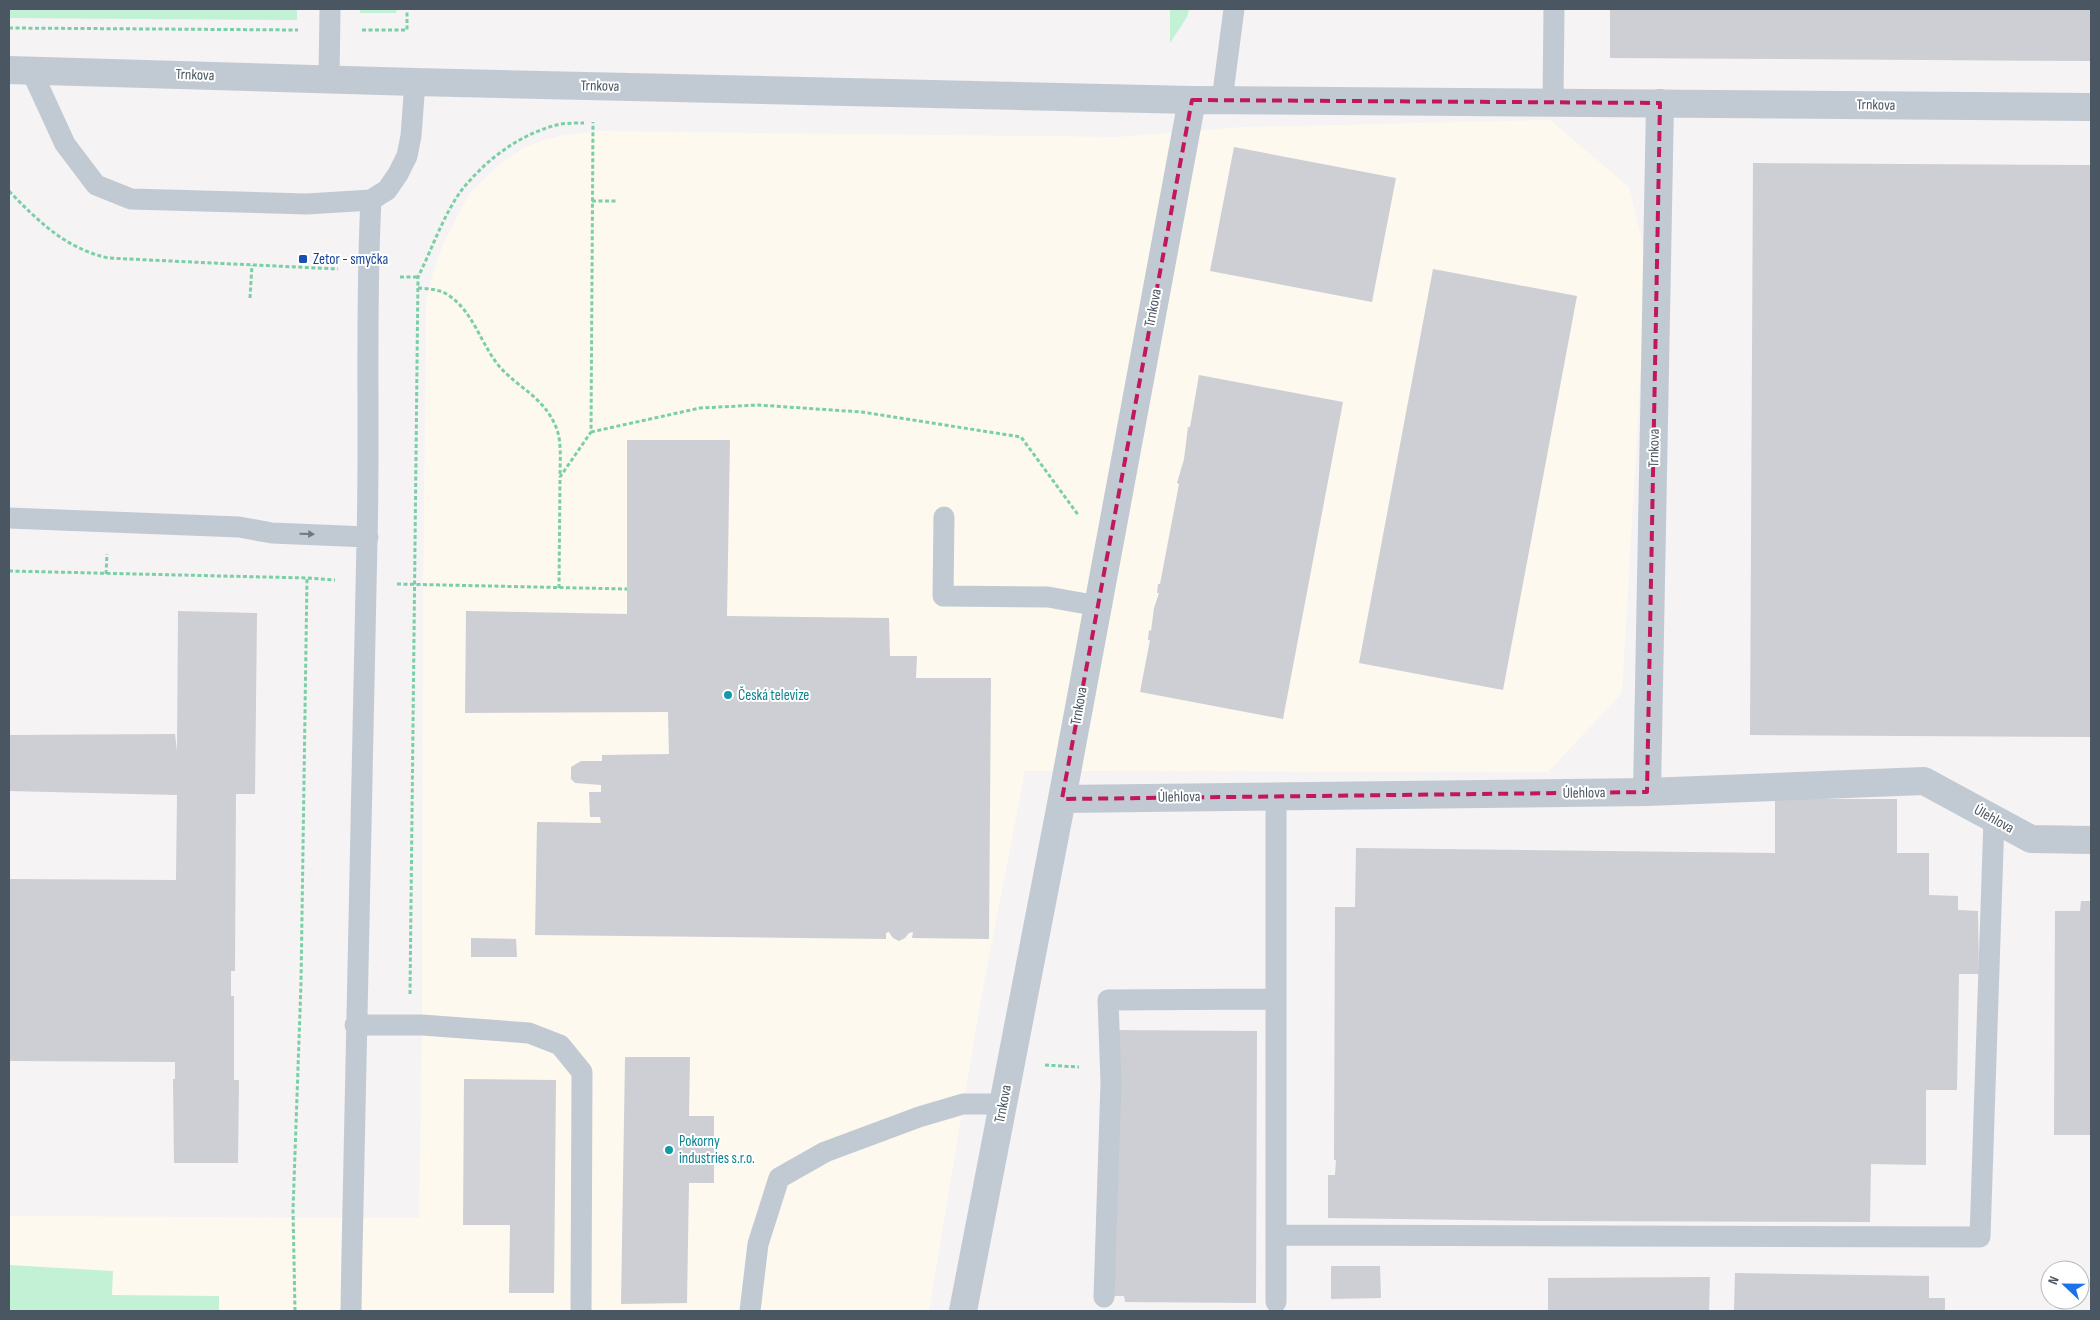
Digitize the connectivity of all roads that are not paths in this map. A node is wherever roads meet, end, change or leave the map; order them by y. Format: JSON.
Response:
{"nodes":[{"id":1,"x":330,"y":9,"type":"edge"},
{"id":2,"x":1234,"y":9,"type":"edge"},
{"id":3,"x":1554,"y":9,"type":"edge"},
{"id":4,"x":20,"y":70,"type":"edge"},
{"id":5,"x":329,"y":79,"type":"junction"},
{"id":6,"x":415,"y":82,"type":"junction"},
{"id":7,"x":1192,"y":100,"type":"junction"},
{"id":8,"x":1222,"y":100,"type":"junction"},
{"id":9,"x":1553,"y":102,"type":"junction"},
{"id":10,"x":1660,"y":103,"type":"junction"},
{"id":11,"x":2091,"y":107,"type":"edge"},
{"id":12,"x":371,"y":200,"type":"junction"},
{"id":13,"x":944,"y":517,"type":"dead end"},
{"id":14,"x":9,"y":518,"type":"edge"},
{"id":15,"x":368,"y":537,"type":"junction"},
{"id":16,"x":1098,"y":606,"type":"junction"},
{"id":17,"x":1647,"y":792,"type":"junction"},
{"id":18,"x":1276,"y":796,"type":"junction"},
{"id":19,"x":1062,"y":799,"type":"junction"},
{"id":20,"x":1994,"y":819,"type":"junction"},
{"id":21,"x":2091,"y":840,"type":"edge"},
{"id":22,"x":1276,"y":999,"type":"junction"},
{"id":23,"x":355,"y":1024,"type":"junction"},
{"id":24,"x":1002,"y":1104,"type":"junction"},
{"id":25,"x":1276,"y":1235,"type":"junction"},
{"id":26,"x":1104,"y":1297,"type":"dead end"},
{"id":27,"x":1276,"y":1302,"type":"dead end"},
{"id":28,"x":351,"y":1311,"type":"edge"},
{"id":29,"x":581,"y":1311,"type":"edge"},
{"id":30,"x":750,"y":1311,"type":"edge"},
{"id":31,"x":963,"y":1311,"type":"edge"}],
"edges":[{"from":1,"to":5,"type":"lane"},
{"from":2,"to":8,"type":"lane"},
{"from":3,"to":9,"type":"lane"},
{"from":4,"to":5,"type":"street","name":"Trnkova"},
{"from":4,"to":12,"type":"lane"},
{"from":5,"to":6,"type":"street","name":"Trnkova"},
{"from":6,"to":7,"type":"street","name":"Trnkova"},
{"from":6,"to":12,"type":"lane"},
{"from":7,"to":8,"type":"street","name":"Trnkova"},
{"from":7,"to":16,"type":"street","name":"Trnkova"},
{"from":8,"to":9,"type":"street","name":"Trnkova"},
{"from":9,"to":10,"type":"street","name":"Trnkova"},
{"from":10,"to":11,"type":"street","name":"Trnkova"},
{"from":10,"to":17,"type":"street","name":"Trnkova"},
{"from":12,"to":15,"type":"lane"},
{"from":13,"to":16,"type":"lane"},
{"from":14,"to":15,"type":"lane","one_way":true},
{"from":15,"to":23,"type":"lane"},
{"from":16,"to":19,"type":"street","name":"Trnkova"},
{"from":17,"to":18,"type":"street","name":"Úlehlova"},
{"from":17,"to":20,"type":"street","name":"Úlehlova"},
{"from":18,"to":19,"type":"street","name":"Úlehlova"},
{"from":18,"to":22,"type":"lane"},
{"from":19,"to":24,"type":"street","name":"Trnkova"},
{"from":20,"to":21,"type":"street","name":"Úlehlova"},
{"from":20,"to":25,"type":"lane"},
{"from":22,"to":25,"type":"lane"},
{"from":22,"to":26,"type":"lane"},
{"from":23,"to":28,"type":"lane"},
{"from":23,"to":29,"type":"lane"},
{"from":24,"to":30,"type":"lane"},
{"from":24,"to":31,"type":"street","name":"Trnkova"},
{"from":25,"to":27,"type":"lane"}]}
